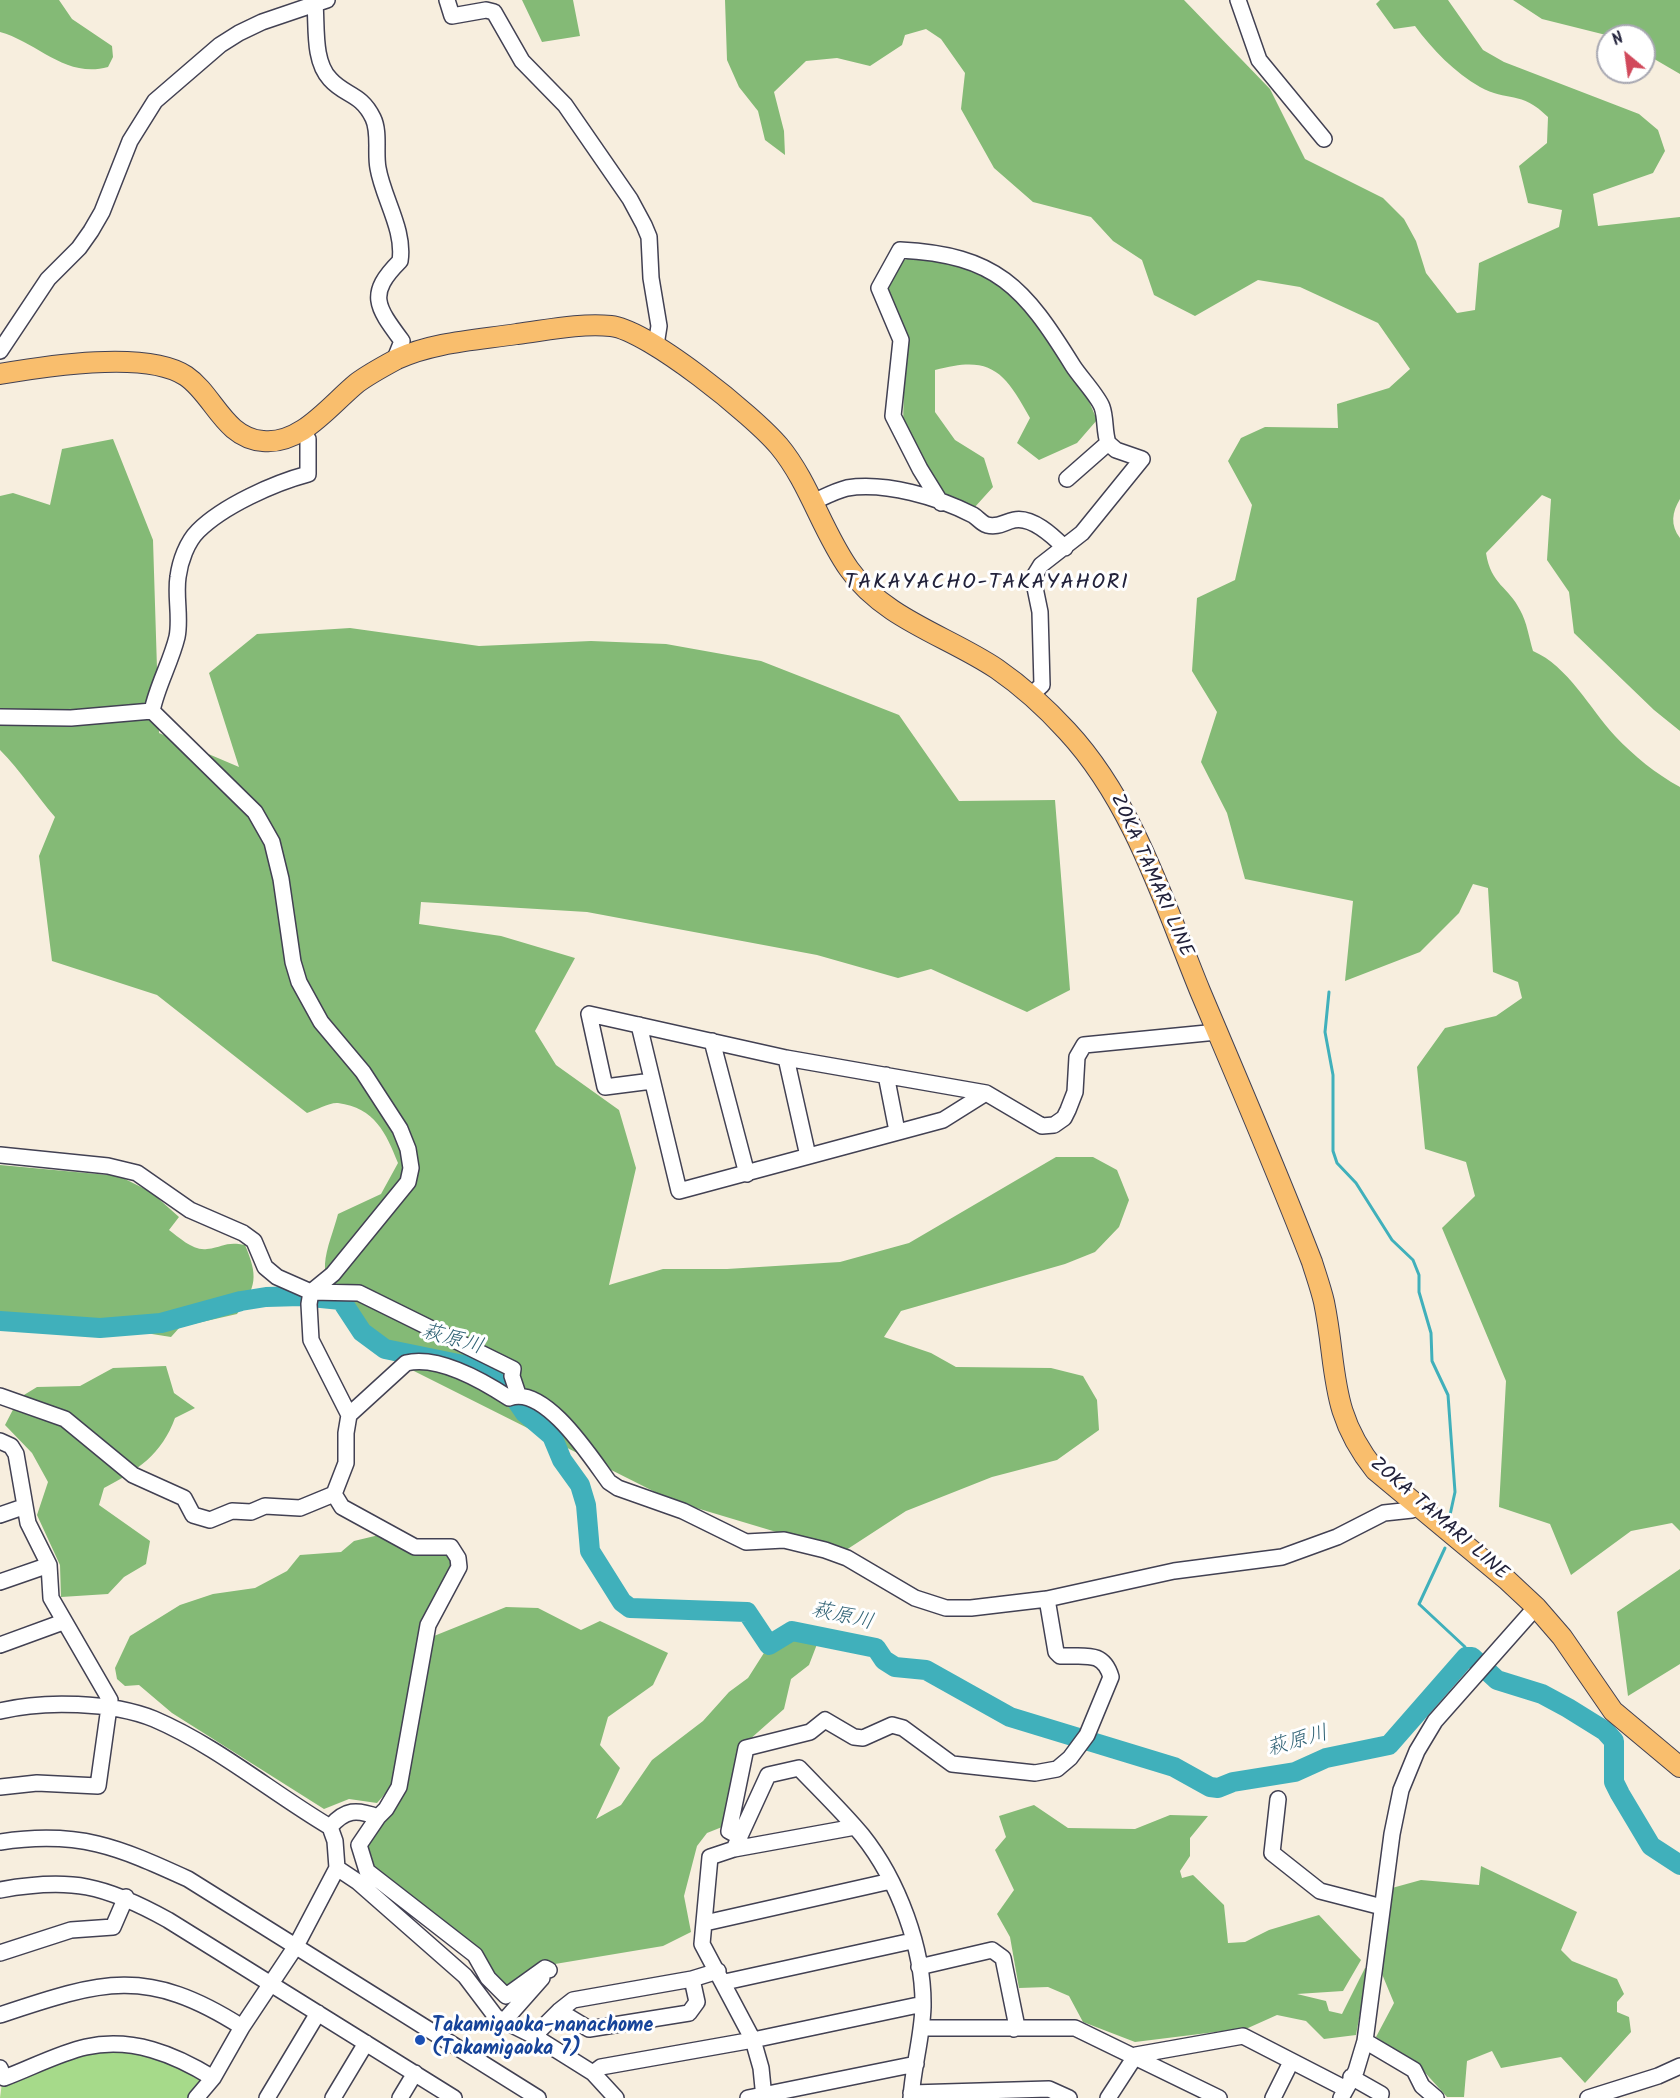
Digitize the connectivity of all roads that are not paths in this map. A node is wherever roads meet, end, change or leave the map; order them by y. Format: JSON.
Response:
{"nodes":[{"id":1,"x":447,"y":0,"type":"edge"},
{"id":2,"x":1238,"y":0,"type":"edge"},
{"id":3,"x":321,"y":2,"type":"edge"},
{"id":4,"x":1324,"y":139,"type":"dead end"},
{"id":5,"x":656,"y":345,"type":"junction"},
{"id":6,"x":0,"y":351,"type":"edge"},
{"id":7,"x":394,"y":361,"type":"junction"},
{"id":8,"x":0,"y":374,"type":"edge"},
{"id":9,"x":303,"y":431,"type":"junction"},
{"id":10,"x":1108,"y":443,"type":"junction"},
{"id":11,"x":1067,"y":480,"type":"dead end"},
{"id":12,"x":813,"y":502,"type":"junction"},
{"id":13,"x":942,"y":503,"type":"junction"},
{"id":14,"x":1065,"y":548,"type":"junction"},
{"id":15,"x":1031,"y":694,"type":"junction"},
{"id":16,"x":152,"y":711,"type":"junction"},
{"id":17,"x":0,"y":717,"type":"edge"},
{"id":18,"x":639,"y":1024,"type":"junction"},
{"id":19,"x":1218,"y":1032,"type":"junction"},
{"id":20,"x":712,"y":1041,"type":"junction"},
{"id":21,"x":786,"y":1058,"type":"junction"},
{"id":22,"x":886,"y":1075,"type":"junction"},
{"id":23,"x":652,"y":1081,"type":"junction"},
{"id":24,"x":986,"y":1093,"type":"junction"},
{"id":25,"x":897,"y":1131,"type":"junction"},
{"id":26,"x":0,"y":1155,"type":"edge"},
{"id":27,"x":808,"y":1156,"type":"junction"},
{"id":28,"x":747,"y":1174,"type":"junction"},
{"id":29,"x":311,"y":1292,"type":"junction"},
{"id":30,"x":0,"y":1396,"type":"edge"},
{"id":31,"x":513,"y":1396,"type":"junction"},
{"id":32,"x":349,"y":1414,"type":"junction"},
{"id":33,"x":0,"y":1441,"type":"edge"},
{"id":34,"x":334,"y":1494,"type":"junction"},
{"id":35,"x":1417,"y":1505,"type":"junction"},
{"id":36,"x":23,"y":1507,"type":"junction"},
{"id":37,"x":0,"y":1515,"type":"edge"},
{"id":38,"x":49,"y":1565,"type":"junction"},
{"id":39,"x":0,"y":1582,"type":"edge"},
{"id":40,"x":1047,"y":1599,"type":"junction"},
{"id":41,"x":1536,"y":1607,"type":"junction"},
{"id":42,"x":63,"y":1622,"type":"junction"},
{"id":43,"x":0,"y":1645,"type":"edge"},
{"id":44,"x":110,"y":1708,"type":"junction"},
{"id":45,"x":0,"y":1711,"type":"edge"},
{"id":46,"x":1680,"y":1767,"type":"edge"},
{"id":47,"x":0,"y":1787,"type":"edge"},
{"id":48,"x":1278,"y":1799,"type":"dead end"},
{"id":49,"x":378,"y":1817,"type":"junction"},
{"id":50,"x":330,"y":1827,"type":"junction"},
{"id":51,"x":855,"y":1827,"type":"junction"},
{"id":52,"x":0,"y":1842,"type":"edge"},
{"id":53,"x":737,"y":1843,"type":"junction"},
{"id":54,"x":337,"y":1868,"type":"junction"},
{"id":55,"x":891,"y":1881,"type":"junction"},
{"id":56,"x":0,"y":1890,"type":"edge"},
{"id":57,"x":126,"y":1897,"type":"junction"},
{"id":58,"x":1382,"y":1907,"type":"junction"},
{"id":59,"x":705,"y":1923,"type":"junction"},
{"id":60,"x":912,"y":1941,"type":"junction"},
{"id":61,"x":296,"y":1946,"type":"junction"},
{"id":62,"x":0,"y":1953,"type":"edge"},
{"id":63,"x":919,"y":1967,"type":"junction"},
{"id":64,"x":722,"y":1977,"type":"junction"},
{"id":65,"x":692,"y":1979,"type":"junction"},
{"id":66,"x":272,"y":1984,"type":"junction"},
{"id":67,"x":923,"y":2004,"type":"junction"},
{"id":68,"x":559,"y":2010,"type":"junction"},
{"id":69,"x":318,"y":2013,"type":"junction"},
{"id":70,"x":0,"y":2015,"type":"edge"},
{"id":71,"x":504,"y":2021,"type":"junction"},
{"id":72,"x":242,"y":2027,"type":"junction"},
{"id":73,"x":921,"y":2028,"type":"junction"},
{"id":74,"x":1014,"y":2029,"type":"junction"},
{"id":75,"x":534,"y":2036,"type":"junction"},
{"id":76,"x":753,"y":2040,"type":"junction"},
{"id":77,"x":1365,"y":2041,"type":"junction"},
{"id":78,"x":366,"y":2043,"type":"junction"},
{"id":79,"x":1136,"y":2055,"type":"junction"},
{"id":80,"x":1291,"y":2062,"type":"junction"},
{"id":81,"x":916,"y":2064,"type":"junction"},
{"id":82,"x":1680,"y":2066,"type":"edge"},
{"id":83,"x":0,"y":2068,"type":"edge"},
{"id":84,"x":416,"y":2073,"type":"junction"},
{"id":85,"x":593,"y":2073,"type":"junction"},
{"id":86,"x":213,"y":2078,"type":"junction"},
{"id":87,"x":1346,"y":2088,"type":"edge"},
{"id":88,"x":911,"y":2096,"type":"edge"},
{"id":89,"x":764,"y":2097,"type":"edge"},
{"id":90,"x":196,"y":2098,"type":"edge"},
{"id":91,"x":267,"y":2098,"type":"edge"},
{"id":92,"x":333,"y":2098,"type":"edge"},
{"id":93,"x":400,"y":2098,"type":"edge"},
{"id":94,"x":454,"y":2098,"type":"edge"},
{"id":95,"x":538,"y":2098,"type":"edge"},
{"id":96,"x":616,"y":2098,"type":"edge"},
{"id":97,"x":748,"y":2098,"type":"edge"},
{"id":98,"x":1069,"y":2098,"type":"edge"},
{"id":99,"x":1108,"y":2098,"type":"edge"},
{"id":100,"x":1219,"y":2098,"type":"edge"},
{"id":101,"x":1273,"y":2098,"type":"edge"},
{"id":102,"x":1380,"y":2098,"type":"edge"},
{"id":103,"x":1436,"y":2098,"type":"edge"},
{"id":104,"x":1588,"y":2098,"type":"edge"}],
"edges":[{"from":1,"to":5,"type":"street"},
{"from":2,"to":4,"type":"street"},
{"from":3,"to":6,"type":"street"},
{"from":3,"to":7,"type":"street"},
{"from":5,"to":7,"type":"main road","name":"ZOKA TAMARI LINE"},
{"from":5,"to":12,"type":"main road","name":"ZOKA TAMARI LINE"},
{"from":7,"to":9,"type":"main road","name":"ZOKA TAMARI LINE"},
{"from":8,"to":9,"type":"main road","name":"ZOKA TAMARI LINE"},
{"from":9,"to":16,"type":"street"},
{"from":10,"to":11,"type":"street"},
{"from":10,"to":13,"type":"street"},
{"from":10,"to":14,"type":"street"},
{"from":12,"to":13,"type":"street"},
{"from":12,"to":15,"type":"main road","name":"ZOKA TAMARI LINE"},
{"from":13,"to":14,"type":"street"},
{"from":14,"to":15,"type":"street"},
{"from":15,"to":19,"type":"main road","name":"ZOKA TAMARI LINE"},
{"from":16,"to":17,"type":"street"},
{"from":16,"to":29,"type":"street"},
{"from":18,"to":20,"type":"street"},
{"from":18,"to":23,"type":"street"},
{"from":18,"to":23,"type":"street"},
{"from":19,"to":24,"type":"street"},
{"from":19,"to":35,"type":"main road","name":"ZOKA TAMARI LINE"},
{"from":20,"to":21,"type":"street"},
{"from":20,"to":28,"type":"street"},
{"from":21,"to":22,"type":"street"},
{"from":21,"to":27,"type":"street"},
{"from":22,"to":24,"type":"street"},
{"from":22,"to":25,"type":"street"},
{"from":23,"to":28,"type":"street"},
{"from":24,"to":25,"type":"street"},
{"from":25,"to":27,"type":"street"},
{"from":26,"to":29,"type":"street"},
{"from":27,"to":28,"type":"street"},
{"from":29,"to":31,"type":"street"},
{"from":29,"to":32,"type":"street"},
{"from":30,"to":34,"type":"street"},
{"from":31,"to":32,"type":"street"},
{"from":31,"to":40,"type":"street"},
{"from":32,"to":34,"type":"street"},
{"from":33,"to":36,"type":"street"},
{"from":34,"to":49,"type":"street"},
{"from":35,"to":40,"type":"street"},
{"from":35,"to":41,"type":"main road","name":"ZOKA TAMARI LINE"},
{"from":36,"to":37,"type":"street"},
{"from":36,"to":38,"type":"street"},
{"from":38,"to":39,"type":"street"},
{"from":38,"to":42,"type":"street"},
{"from":40,"to":53,"type":"street"},
{"from":41,"to":46,"type":"main road","name":"ZOKA TAMARI LINE"},
{"from":41,"to":58,"type":"street"},
{"from":42,"to":43,"type":"street"},
{"from":42,"to":44,"type":"street"},
{"from":44,"to":45,"type":"street"},
{"from":44,"to":47,"type":"street"},
{"from":44,"to":50,"type":"street"},
{"from":48,"to":58,"type":"street"},
{"from":49,"to":50,"type":"street"},
{"from":49,"to":71,"type":"street"},
{"from":50,"to":54,"type":"street"},
{"from":51,"to":53,"type":"street"},
{"from":51,"to":53,"type":"street"},
{"from":51,"to":55,"type":"street"},
{"from":52,"to":61,"type":"street"},
{"from":53,"to":59,"type":"street"},
{"from":54,"to":61,"type":"street"},
{"from":54,"to":71,"type":"street"},
{"from":55,"to":59,"type":"street"},
{"from":55,"to":60,"type":"street"},
{"from":56,"to":57,"type":"street"},
{"from":57,"to":62,"type":"street"},
{"from":57,"to":66,"type":"street"},
{"from":58,"to":77,"type":"street"},
{"from":59,"to":64,"type":"street"},
{"from":60,"to":63,"type":"street"},
{"from":60,"to":64,"type":"street"},
{"from":61,"to":66,"type":"street"},
{"from":61,"to":95,"type":"street"},
{"from":63,"to":67,"type":"street"},
{"from":63,"to":74,"type":"street"},
{"from":64,"to":65,"type":"street"},
{"from":64,"to":76,"type":"street"},
{"from":65,"to":68,"type":"street"},
{"from":65,"to":68,"type":"street"},
{"from":66,"to":69,"type":"street"},
{"from":66,"to":72,"type":"street"},
{"from":67,"to":73,"type":"street"},
{"from":67,"to":76,"type":"street"},
{"from":68,"to":75,"type":"street"},
{"from":69,"to":78,"type":"street"},
{"from":69,"to":91,"type":"street"},
{"from":70,"to":72,"type":"street"},
{"from":71,"to":75,"type":"street"},
{"from":72,"to":86,"type":"street"},
{"from":73,"to":74,"type":"street"},
{"from":73,"to":81,"type":"street"},
{"from":74,"to":79,"type":"street"},
{"from":75,"to":85,"type":"street"},
{"from":76,"to":85,"type":"street"},
{"from":76,"to":89,"type":"street"},
{"from":77,"to":87,"type":"street"},
{"from":77,"to":103,"type":"street"},
{"from":78,"to":84,"type":"street"},
{"from":78,"to":92,"type":"street"},
{"from":79,"to":80,"type":"street"},
{"from":79,"to":99,"type":"street"},
{"from":79,"to":100,"type":"street"},
{"from":80,"to":87,"type":"street"},
{"from":80,"to":101,"type":"street"},
{"from":81,"to":88,"type":"street"},
{"from":81,"to":89,"type":"street"},
{"from":82,"to":104,"type":"street"},
{"from":83,"to":86,"type":"street"},
{"from":84,"to":93,"type":"street"},
{"from":84,"to":94,"type":"street"},
{"from":85,"to":96,"type":"street"},
{"from":86,"to":90,"type":"street"},
{"from":87,"to":102,"type":"street"},
{"from":88,"to":98,"type":"street"},
{"from":89,"to":97,"type":"street"}]}
